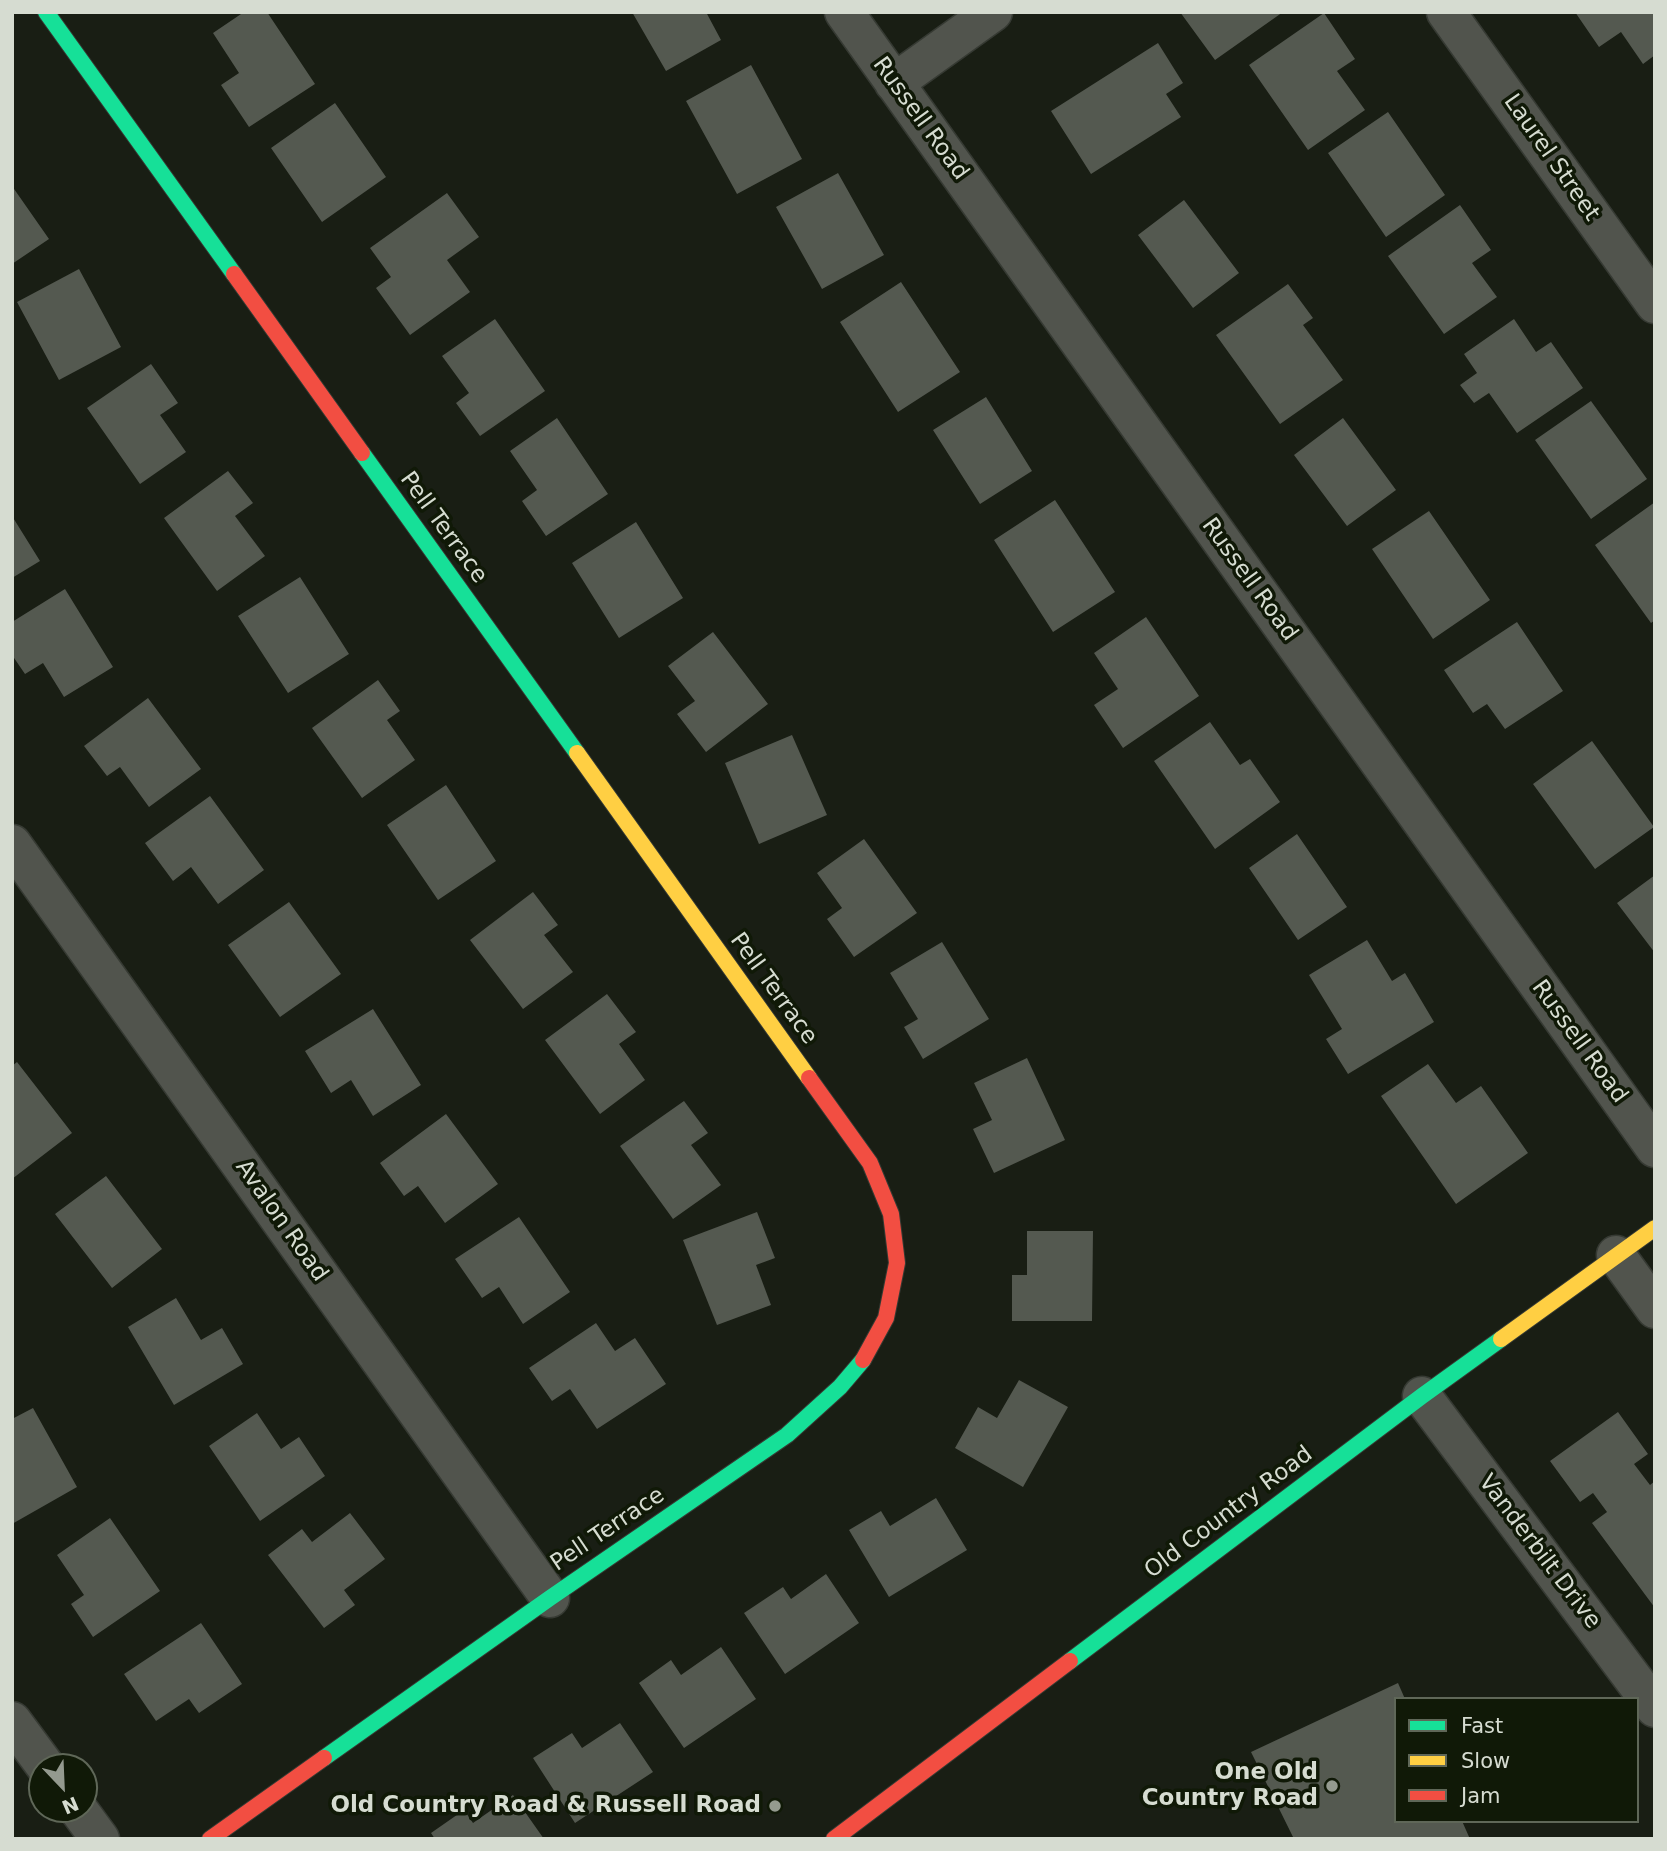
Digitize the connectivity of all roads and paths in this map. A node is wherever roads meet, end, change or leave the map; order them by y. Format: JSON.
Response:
{"nodes":[{"id":1,"x":46,"y":12,"type":"edge"},
{"id":2,"x":844,"y":12,"type":"edge"},
{"id":3,"x":993,"y":12,"type":"edge"},
{"id":4,"x":1446,"y":12,"type":"edge"},
{"id":5,"x":894,"y":83,"type":"junction"},
{"id":6,"x":1655,"y":304,"type":"edge"},
{"id":7,"x":12,"y":844,"type":"edge"},
{"id":8,"x":1655,"y":1148,"type":"edge"},
{"id":9,"x":1655,"y":1228,"type":"edge"},
{"id":10,"x":1616,"y":1255,"type":"junction"},
{"id":11,"x":1655,"y":1309,"type":"edge"},
{"id":12,"x":1422,"y":1396,"type":"junction"},
{"id":13,"x":550,"y":1598,"type":"junction"},
{"id":14,"x":1655,"y":1708,"type":"edge"},
{"id":15,"x":12,"y":1721,"type":"edge"},
{"id":16,"x":36,"y":1753,"type":"edge"},
{"id":17,"x":88,"y":1823,"type":"edge"},
{"id":18,"x":100,"y":1839,"type":"edge"},
{"id":19,"x":210,"y":1839,"type":"edge"},
{"id":20,"x":834,"y":1839,"type":"edge"}],
"edges":[{"from":1,"to":13,"type":"street","name":"Pell Terrace"},
{"from":2,"to":5,"type":"street","name":"Russell Road"},
{"from":3,"to":5,"type":"street"},
{"from":4,"to":6,"type":"street","name":"Laurel Street"},
{"from":5,"to":8,"type":"street","name":"Russell Road"},
{"from":7,"to":13,"type":"street","name":"Avalon Road"},
{"from":9,"to":10,"type":"street","name":"Old Country Road"},
{"from":10,"to":11,"type":"street"},
{"from":10,"to":12,"type":"street","name":"Old Country Road"},
{"from":12,"to":14,"type":"street","name":"Vanderbilt Drive"},
{"from":12,"to":20,"type":"street","name":"Old Country Road"},
{"from":13,"to":19,"type":"street","name":"Pell Terrace"},
{"from":15,"to":16,"type":"street"},
{"from":17,"to":18,"type":"street"}]}
